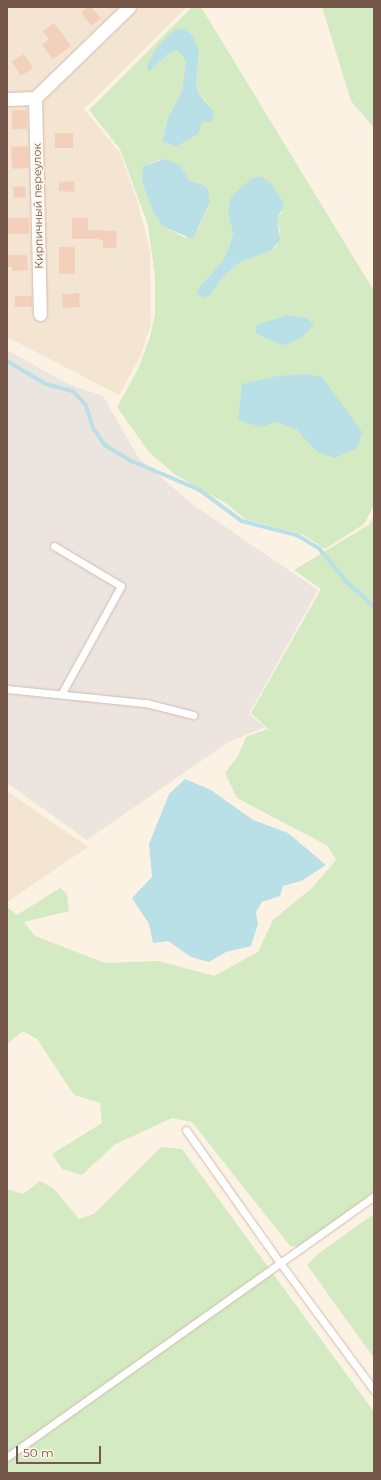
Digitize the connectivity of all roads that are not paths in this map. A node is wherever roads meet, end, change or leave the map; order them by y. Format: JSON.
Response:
{"nodes":[{"id":1,"x":129,"y":7,"type":"edge"},
{"id":2,"x":35,"y":98,"type":"junction"},
{"id":3,"x":7,"y":99,"type":"edge"},
{"id":4,"x":40,"y":314,"type":"dead end"},
{"id":5,"x":54,"y":546,"type":"dead end"},
{"id":6,"x":7,"y":689,"type":"edge"},
{"id":7,"x":62,"y":693,"type":"junction"},
{"id":8,"x":193,"y":715,"type":"dead end"},
{"id":9,"x":186,"y":1130,"type":"dead end"},
{"id":10,"x":374,"y":1196,"type":"edge"},
{"id":11,"x":281,"y":1264,"type":"junction"},
{"id":12,"x":374,"y":1390,"type":"edge"},
{"id":13,"x":7,"y":1456,"type":"edge"}],
"edges":[{"from":1,"to":2,"type":"street"},
{"from":2,"to":3,"type":"street"},
{"from":2,"to":4,"type":"street","name":"Кирпичный переулок"},
{"from":5,"to":7,"type":"lane"},
{"from":6,"to":7,"type":"lane"},
{"from":7,"to":8,"type":"lane"},
{"from":9,"to":11,"type":"lane"},
{"from":10,"to":11,"type":"lane"},
{"from":11,"to":12,"type":"lane"},
{"from":11,"to":13,"type":"lane"}]}
